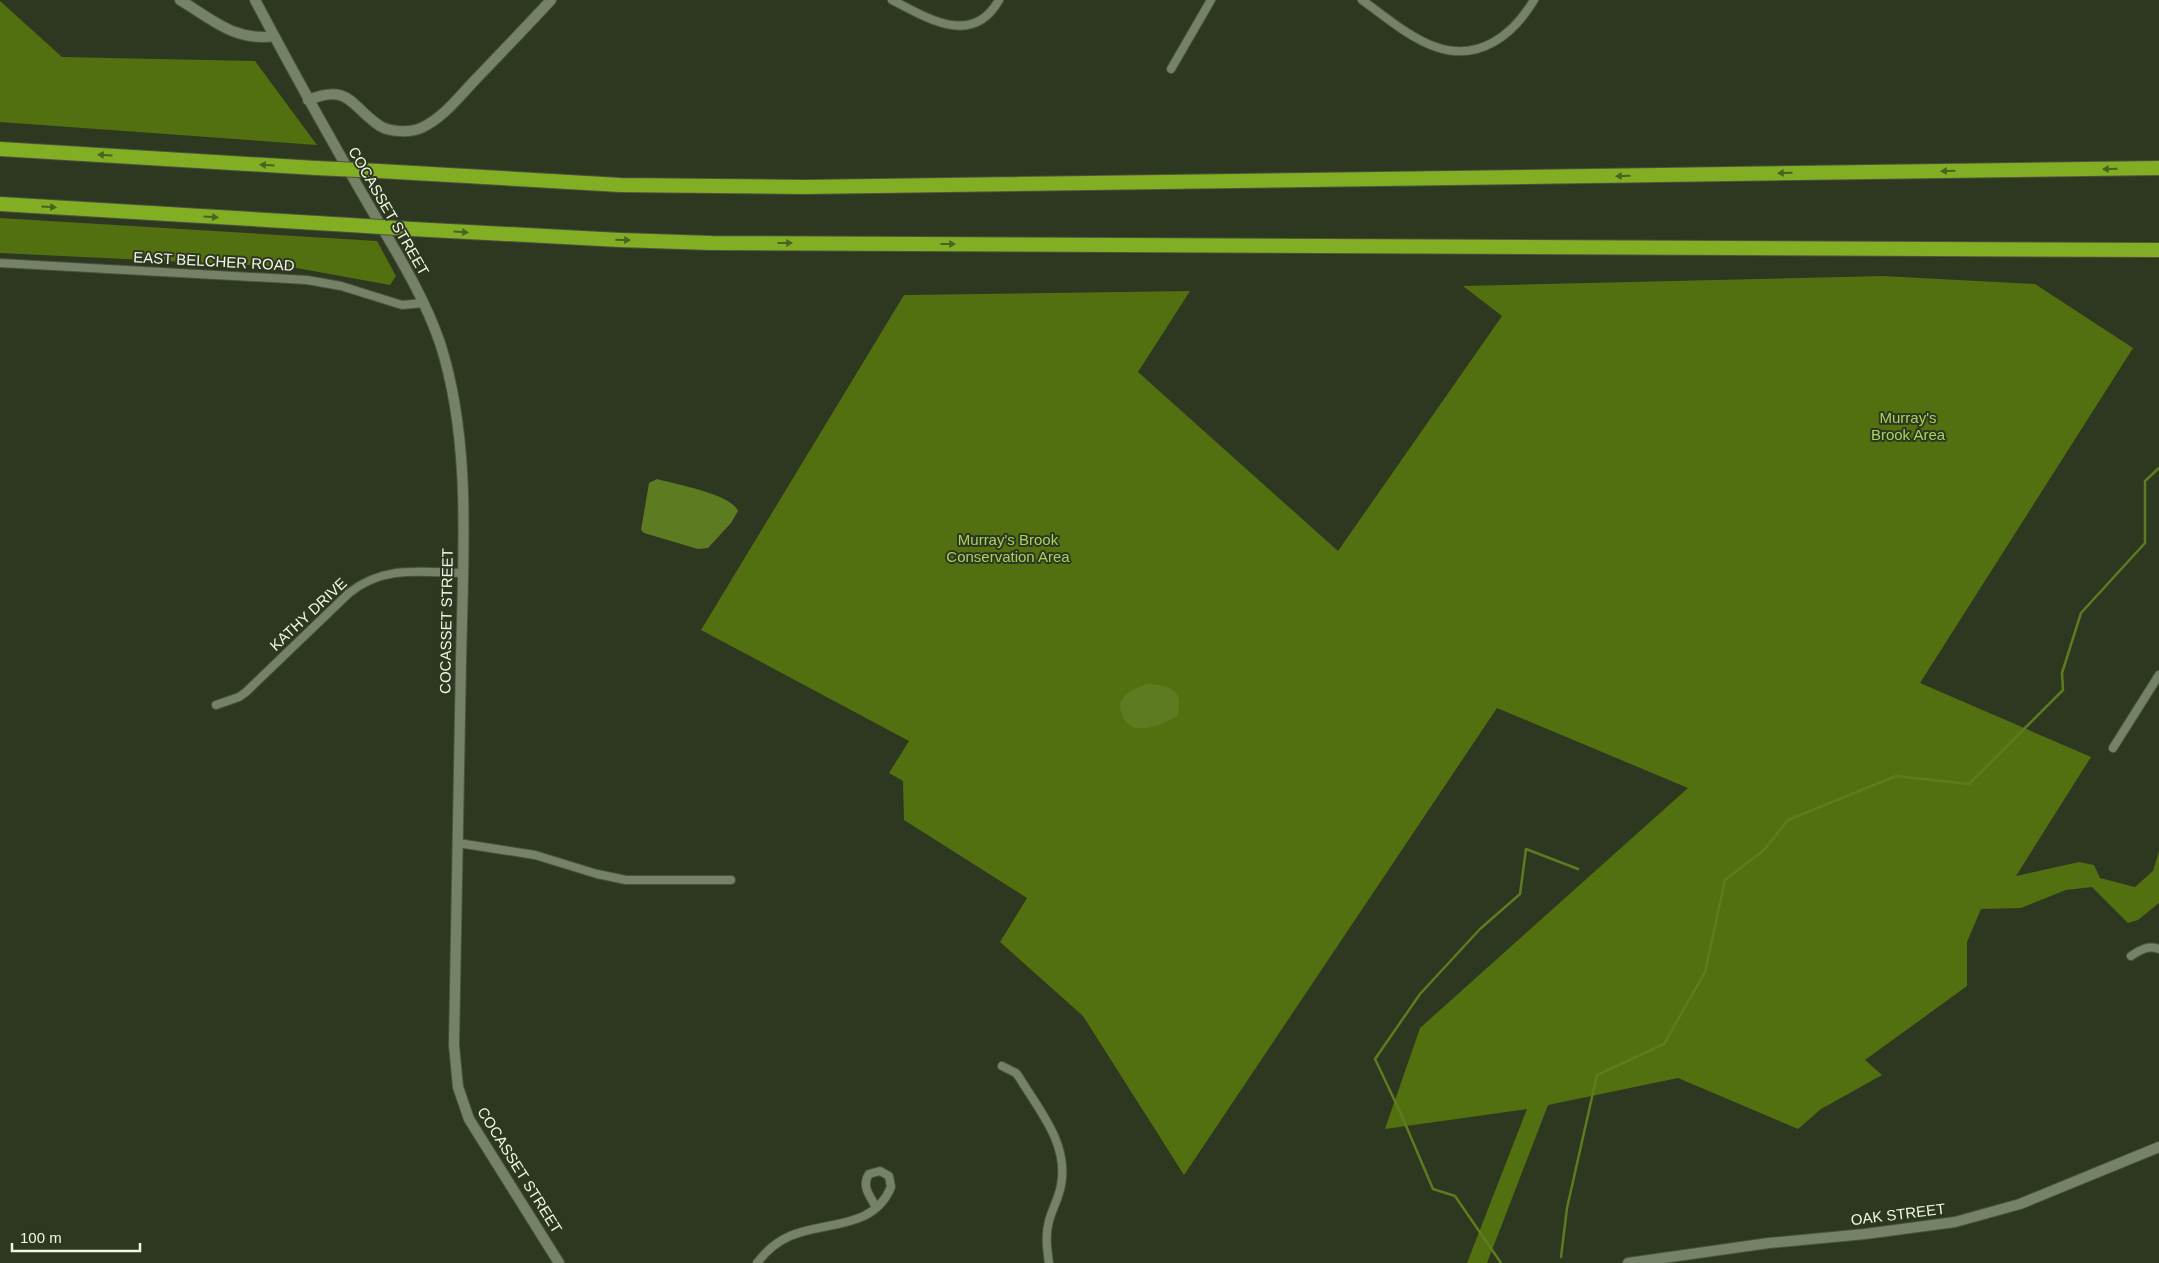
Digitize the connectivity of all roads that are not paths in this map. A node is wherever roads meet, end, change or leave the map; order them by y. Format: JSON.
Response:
{"nodes":[{"id":1,"x":180,"y":0,"type":"edge"},
{"id":2,"x":254,"y":0,"type":"edge"},
{"id":3,"x":551,"y":0,"type":"edge"},
{"id":4,"x":892,"y":0,"type":"edge"},
{"id":5,"x":999,"y":0,"type":"edge"},
{"id":6,"x":1211,"y":0,"type":"edge"},
{"id":7,"x":1362,"y":0,"type":"edge"},
{"id":8,"x":1534,"y":0,"type":"edge"},
{"id":9,"x":274,"y":36,"type":"junction"},
{"id":10,"x":1171,"y":69,"type":"dead end"},
{"id":11,"x":308,"y":100,"type":"junction"},
{"id":12,"x":0,"y":149,"type":"edge"},
{"id":13,"x":2159,"y":168,"type":"edge"},
{"id":14,"x":0,"y":204,"type":"edge"},
{"id":15,"x":2159,"y":250,"type":"edge"},
{"id":16,"x":0,"y":263,"type":"edge"},
{"id":17,"x":423,"y":303,"type":"junction"},
{"id":18,"x":462,"y":573,"type":"junction"},
{"id":19,"x":2159,"y":675,"type":"edge"},
{"id":20,"x":2152,"y":686,"type":"junction"},
{"id":21,"x":2159,"y":691,"type":"edge"},
{"id":22,"x":216,"y":705,"type":"dead end"},
{"id":23,"x":2113,"y":748,"type":"dead end"},
{"id":24,"x":458,"y":843,"type":"junction"},
{"id":25,"x":731,"y":880,"type":"dead end"},
{"id":26,"x":2159,"y":950,"type":"edge"},
{"id":27,"x":2131,"y":956,"type":"dead end"},
{"id":28,"x":1002,"y":1066,"type":"dead end"},
{"id":29,"x":2159,"y":1147,"type":"edge"},
{"id":30,"x":876,"y":1207,"type":"junction"},
{"id":31,"x":559,"y":1263,"type":"edge"},
{"id":32,"x":757,"y":1263,"type":"edge"},
{"id":33,"x":1049,"y":1263,"type":"edge"},
{"id":34,"x":1628,"y":1263,"type":"edge"}],
"edges":[{"from":1,"to":9,"type":"main road"},
{"from":2,"to":9,"type":"main road","name":"COCASSET STREET"},
{"from":3,"to":11,"type":"main road"},
{"from":4,"to":5,"type":"street"},
{"from":6,"to":10,"type":"street"},
{"from":7,"to":8,"type":"street"},
{"from":9,"to":11,"type":"main road","name":"COCASSET STREET"},
{"from":11,"to":17,"type":"main road","name":"COCASSET STREET"},
{"from":13,"to":12,"type":"highway","one_way":true,"bridge":true},
{"from":14,"to":15,"type":"highway","one_way":true,"bridge":true},
{"from":16,"to":17,"type":"street","name":"EAST BELCHER ROAD"},
{"from":17,"to":18,"type":"main road","name":"COCASSET STREET"},
{"from":18,"to":22,"type":"street","name":"KATHY DRIVE"},
{"from":18,"to":24,"type":"main road","name":"COCASSET STREET"},
{"from":19,"to":20,"type":"street"},
{"from":20,"to":21,"type":"street"},
{"from":20,"to":23,"type":"street"},
{"from":24,"to":25,"type":"street"},
{"from":24,"to":31,"type":"main road","name":"COCASSET STREET"},
{"from":26,"to":27,"type":"street"},
{"from":28,"to":33,"type":"street"},
{"from":29,"to":34,"type":"main road","name":"OAK STREET"},
{"from":30,"to":30,"type":"street"},
{"from":30,"to":32,"type":"street"}]}
